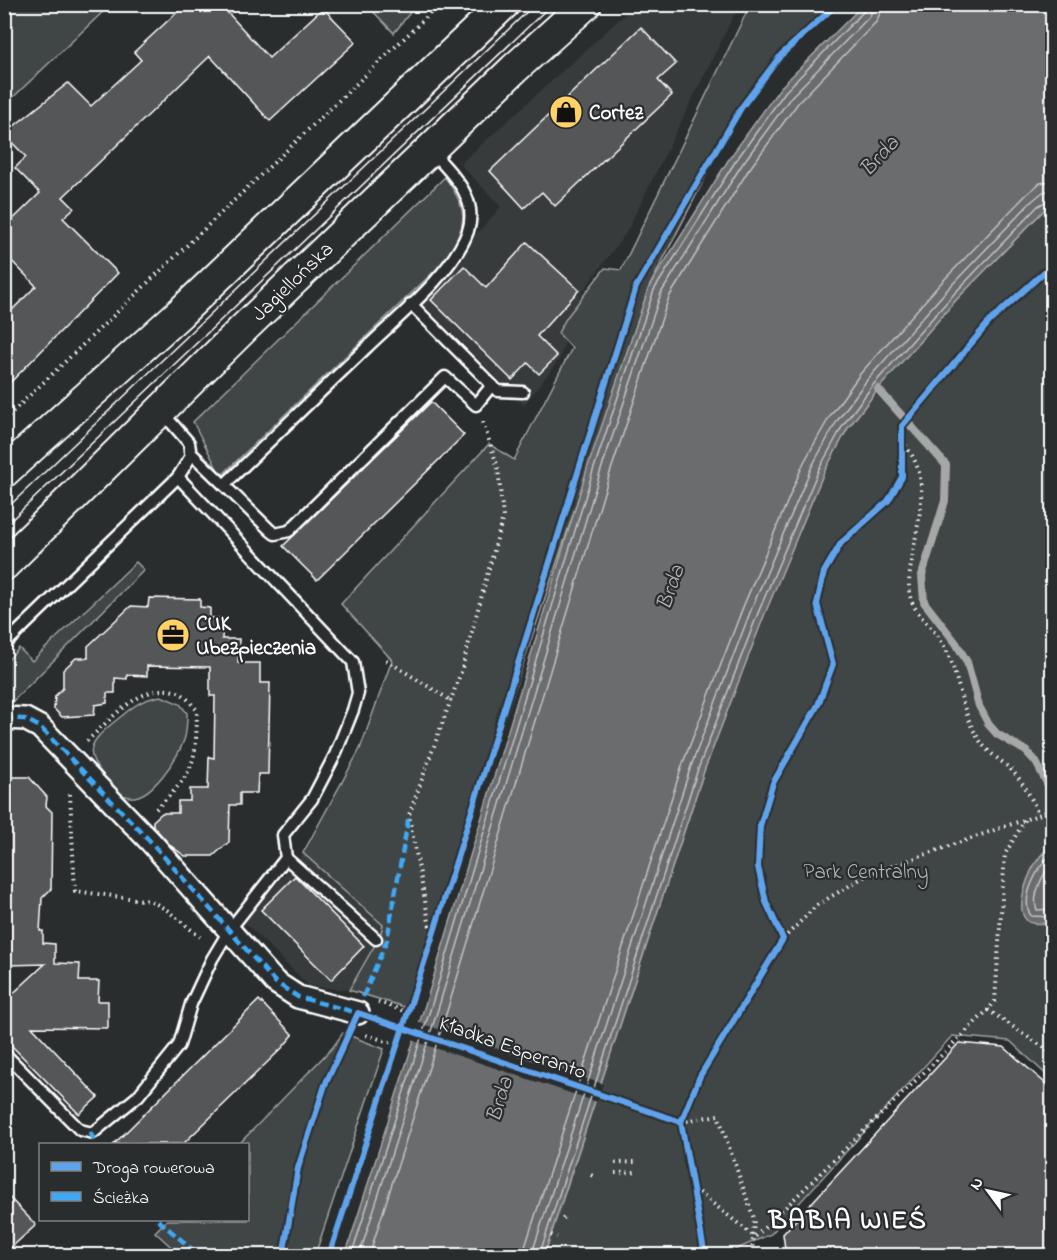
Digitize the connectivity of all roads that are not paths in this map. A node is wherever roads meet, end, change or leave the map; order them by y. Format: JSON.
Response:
{"nodes":[{"id":1,"x":504,"y":4,"type":"edge"},
{"id":2,"x":586,"y":4,"type":"edge"},
{"id":3,"x":429,"y":150,"type":"junction"},
{"id":4,"x":411,"y":304,"type":"junction"},
{"id":5,"x":492,"y":385,"type":"junction"},
{"id":6,"x":524,"y":392,"type":"dead end"},
{"id":7,"x":160,"y":409,"type":"junction"},
{"id":8,"x":190,"y":452,"type":"junction"},
{"id":9,"x":4,"y":472,"type":"edge"},
{"id":10,"x":178,"y":477,"type":"junction"},
{"id":11,"x":224,"y":485,"type":"junction"},
{"id":12,"x":4,"y":566,"type":"edge"},
{"id":13,"x":4,"y":645,"type":"edge"},
{"id":14,"x":4,"y":718,"type":"edge"},
{"id":15,"x":286,"y":858,"type":"junction"},
{"id":16,"x":230,"y":929,"type":"junction"},
{"id":17,"x":376,"y":939,"type":"dead end"},
{"id":18,"x":368,"y":1016,"type":"road end"},
{"id":19,"x":4,"y":1053,"type":"edge"}],
"edges":[{"from":1,"to":9,"type":"main road"},
{"from":2,"to":3,"type":"main road","name":"Jagiellońska"},
{"from":3,"to":4,"type":"lane"},
{"from":3,"to":7,"type":"main road","name":"Jagiellońska"},
{"from":4,"to":5,"type":"lane"},
{"from":4,"to":11,"type":"lane"},
{"from":5,"to":6,"type":"lane"},
{"from":5,"to":11,"type":"lane"},
{"from":7,"to":8,"type":"lane"},
{"from":7,"to":12,"type":"main road","name":"Jagiellońska"},
{"from":8,"to":10,"type":"lane"},
{"from":8,"to":11,"type":"lane"},
{"from":10,"to":13,"type":"lane"},
{"from":10,"to":15,"type":"lane"},
{"from":14,"to":16,"type":"street"},
{"from":15,"to":16,"type":"lane"},
{"from":15,"to":17,"type":"lane"},
{"from":16,"to":18,"type":"street"},
{"from":16,"to":19,"type":"lane"}]}
